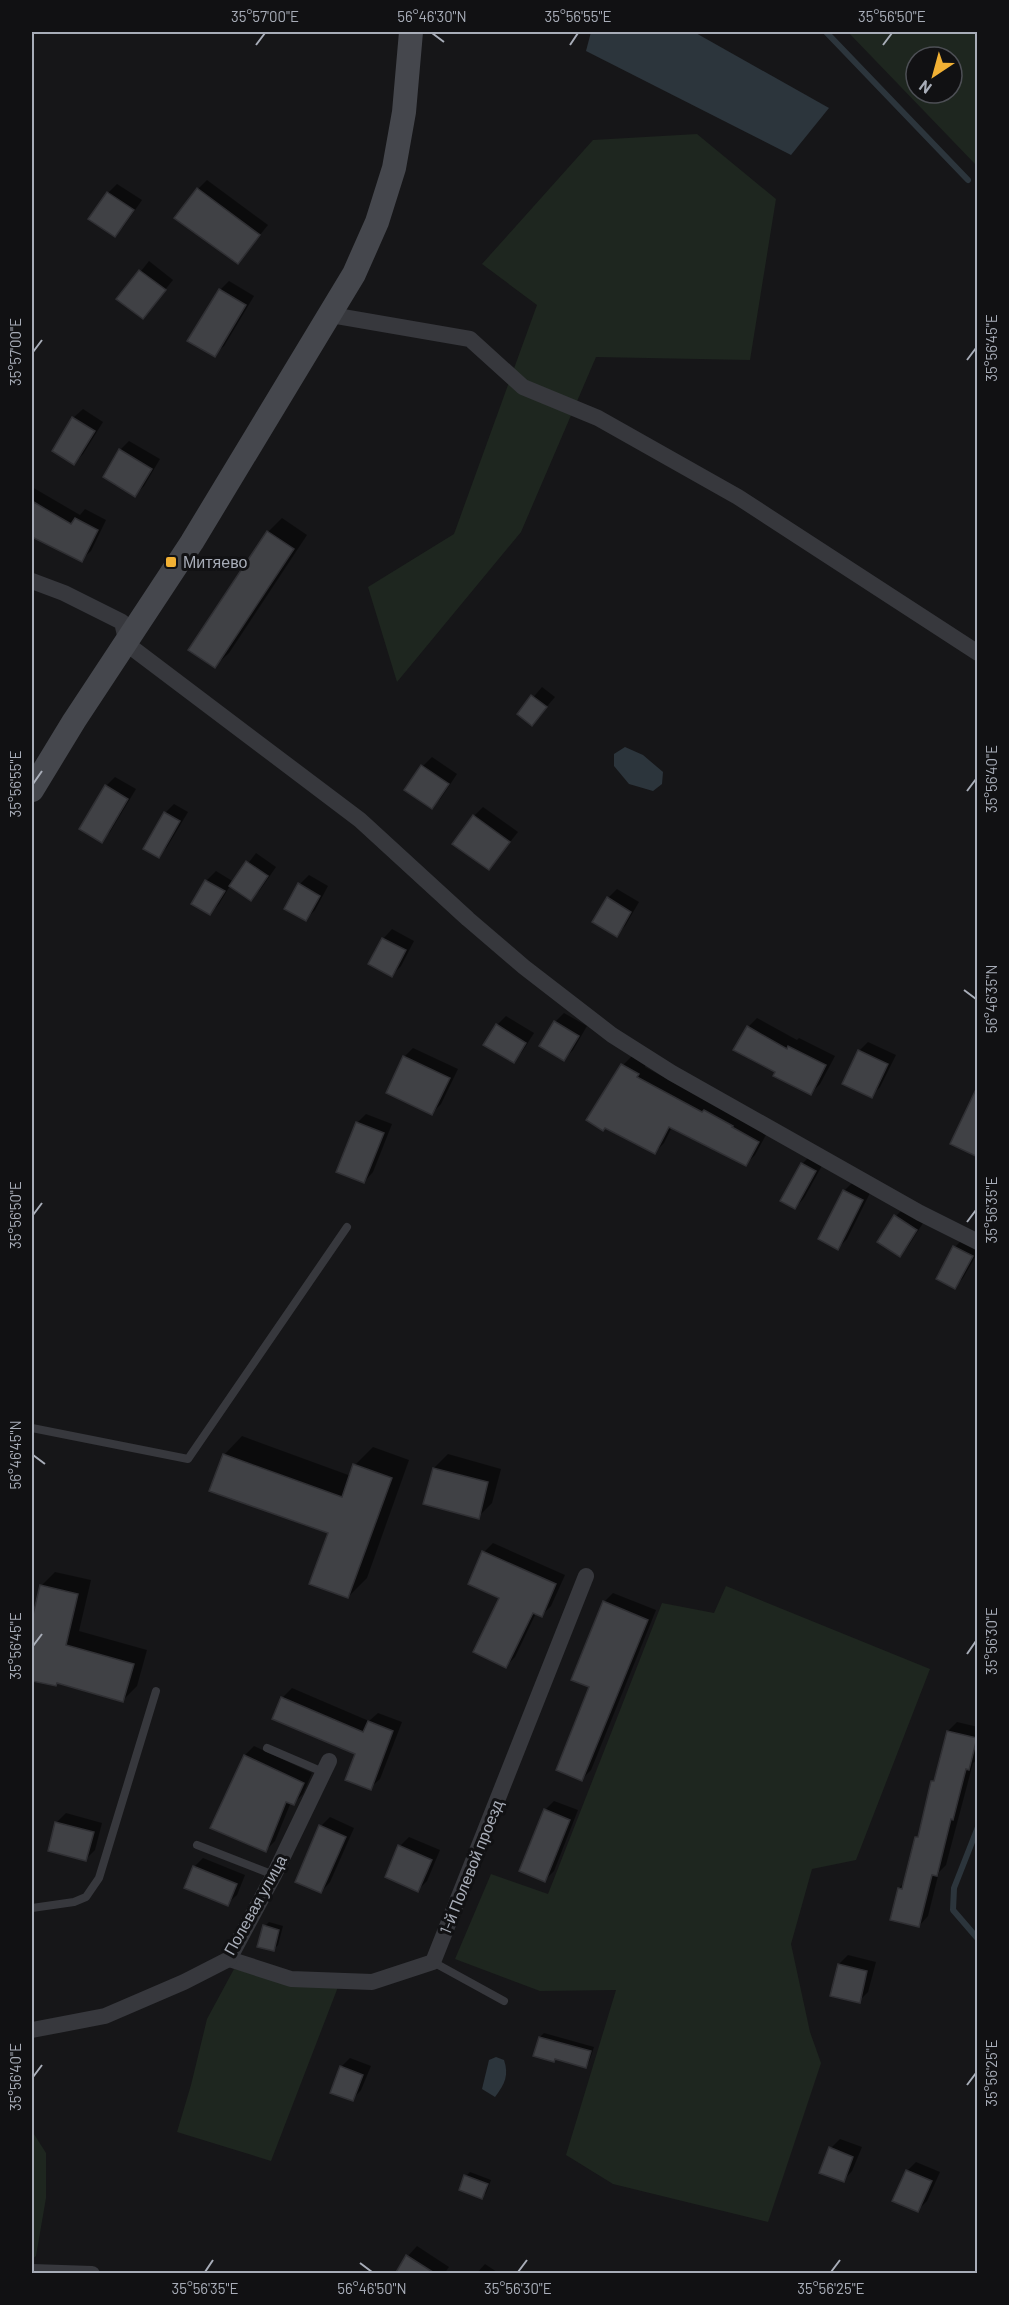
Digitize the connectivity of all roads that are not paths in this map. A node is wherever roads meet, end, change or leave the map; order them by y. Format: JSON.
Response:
{"nodes":[{"id":1,"x":411,"y":32,"type":"edge"},
{"id":2,"x":331,"y":315,"type":"junction"},
{"id":3,"x":32,"y":581,"type":"edge"},
{"id":4,"x":127,"y":644,"type":"junction"},
{"id":5,"x":978,"y":653,"type":"edge"},
{"id":6,"x":32,"y":790,"type":"edge"},
{"id":7,"x":347,"y":1227,"type":"dead end"},
{"id":8,"x":978,"y":1242,"type":"edge"},
{"id":9,"x":32,"y":1428,"type":"edge"},
{"id":10,"x":586,"y":1576,"type":"dead end"},
{"id":11,"x":156,"y":1691,"type":"dead end"},
{"id":12,"x":267,"y":1748,"type":"dead end"},
{"id":13,"x":326,"y":1766,"type":"joint"},
{"id":14,"x":197,"y":1845,"type":"dead end"},
{"id":15,"x":274,"y":1875,"type":"junction"},
{"id":16,"x":32,"y":1908,"type":"edge"},
{"id":17,"x":229,"y":1959,"type":"junction"},
{"id":18,"x":433,"y":1962,"type":"junction"},
{"id":19,"x":504,"y":2001,"type":"dead end"},
{"id":20,"x":32,"y":2030,"type":"edge"},
{"id":21,"x":32,"y":2272,"type":"edge"},
{"id":22,"x":92,"y":2274,"type":"edge"}],
"edges":[{"from":1,"to":2,"type":"street"},
{"from":2,"to":4,"type":"street"},
{"from":2,"to":5,"type":"street"},
{"from":3,"to":4,"type":"street"},
{"from":4,"to":6,"type":"street"},
{"from":4,"to":8,"type":"street"},
{"from":7,"to":9,"type":"lane"},
{"from":10,"to":18,"type":"street","name":"1-й Полевой проезд"},
{"from":11,"to":16,"type":"lane"},
{"from":12,"to":13,"type":"lane"},
{"from":13,"to":15,"type":"street","name":"Полевая улица"},
{"from":14,"to":15,"type":"lane"},
{"from":15,"to":17,"type":"street","name":"Полевая улица"},
{"from":17,"to":18,"type":"street"},
{"from":17,"to":20,"type":"street","name":"Полевая улица"},
{"from":18,"to":19,"type":"lane"},
{"from":21,"to":22,"type":"street"}]}
